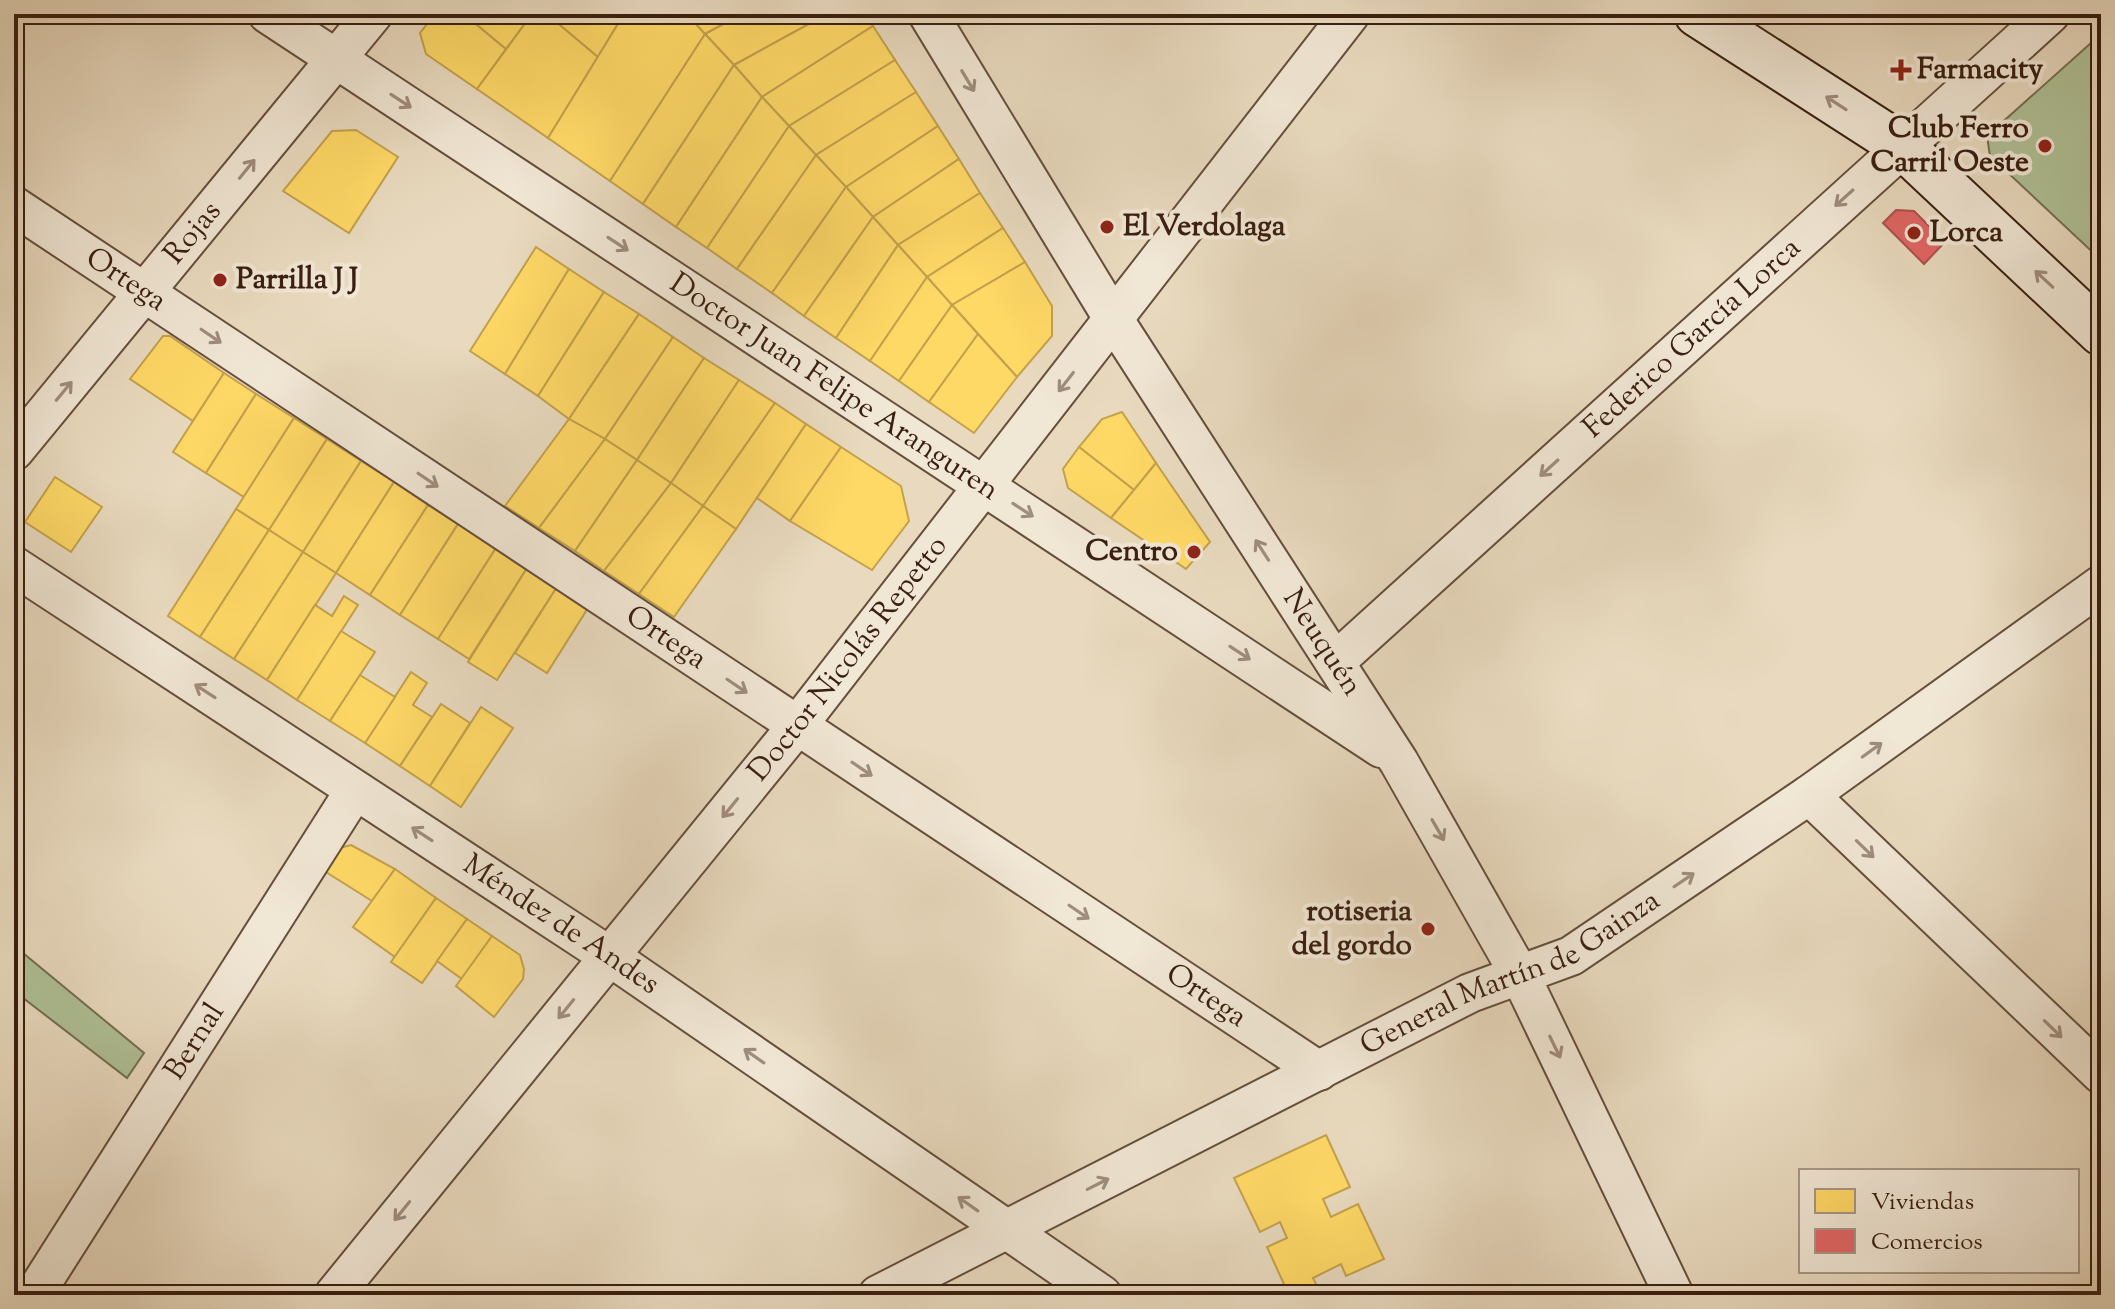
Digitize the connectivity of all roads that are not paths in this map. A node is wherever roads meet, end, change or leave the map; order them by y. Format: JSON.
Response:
{"nodes":[{"id":1,"x":268,"y":14,"type":"edge"},
{"id":2,"x":373,"y":14,"type":"edge"},
{"id":3,"x":928,"y":14,"type":"edge"},
{"id":4,"x":1350,"y":14,"type":"edge"},
{"id":5,"x":1697,"y":14,"type":"edge"},
{"id":6,"x":2050,"y":14,"type":"edge"},
{"id":7,"x":336,"y":59,"type":"junction"},
{"id":8,"x":1902,"y":146,"type":"junction"},
{"id":9,"x":14,"y":206,"type":"edge"},
{"id":10,"x":146,"y":293,"type":"junction"},
{"id":11,"x":1114,"y":320,"type":"junction"},
{"id":12,"x":2101,"y":333,"type":"edge"},
{"id":13,"x":14,"y":451,"type":"edge"},
{"id":14,"x":986,"y":485,"type":"junction"},
{"id":15,"x":14,"y":566,"type":"edge"},
{"id":16,"x":2101,"y":585,"type":"edge"},
{"id":17,"x":1335,"y":662,"type":"junction"},
{"id":18,"x":797,"y":726,"type":"junction"},
{"id":19,"x":1399,"y":762,"type":"junction"},
{"id":20,"x":355,"y":790,"type":"junction"},
{"id":21,"x":1809,"y":795,"type":"junction"},
{"id":22,"x":609,"y":956,"type":"junction"},
{"id":23,"x":1521,"y":977,"type":"junction"},
{"id":24,"x":1319,"y":1071,"type":"junction"},
{"id":25,"x":2101,"y":1074,"type":"edge"},
{"id":26,"x":1062,"y":1202,"type":"junction"},
{"id":27,"x":1006,"y":1230,"type":"junction"},
{"id":28,"x":1050,"y":1281,"type":"edge"},
{"id":29,"x":34,"y":1295,"type":"edge"},
{"id":30,"x":334,"y":1295,"type":"edge"},
{"id":31,"x":878,"y":1295,"type":"edge"},
{"id":32,"x":1102,"y":1295,"type":"edge"},
{"id":33,"x":1674,"y":1295,"type":"edge"}],
"edges":[{"from":1,"to":7,"type":"street","name":"Doctor Juan Felipe Aranguren"},
{"from":2,"to":7,"type":"street","name":"Rojas"},
{"from":3,"to":11,"type":"street","name":"Neuquén","one_way":true},
{"from":4,"to":11,"type":"street","name":"Doctor Nicolás Repetto"},
{"from":8,"to":5,"type":"street","one_way":true},
{"from":6,"to":8,"type":"street","name":"Federico García Lorca"},
{"from":10,"to":7,"type":"street","name":"Rojas","one_way":true},
{"from":7,"to":14,"type":"street","name":"Doctor Juan Felipe Aranguren","one_way":true},
{"from":12,"to":8,"type":"street","one_way":true},
{"from":8,"to":17,"type":"street","name":"Federico García Lorca","one_way":true},
{"from":9,"to":10,"type":"street","name":"Ortega"},
{"from":13,"to":10,"type":"street","name":"Rojas","one_way":true},
{"from":10,"to":18,"type":"street","name":"Ortega","one_way":true},
{"from":11,"to":14,"type":"street","name":"Doctor Nicolás Repetto","one_way":true},
{"from":17,"to":11,"type":"street","name":"Neuquén","one_way":true},
{"from":14,"to":18,"type":"street","name":"Doctor Nicolás Repetto"},
{"from":14,"to":19,"type":"street","name":"Doctor Juan Felipe Aranguren","one_way":true},
{"from":20,"to":15,"type":"street","name":"Méndez de Andes","one_way":true},
{"from":21,"to":16,"type":"street","name":"General Martín de Gainza","one_way":true},
{"from":17,"to":19,"type":"street","name":"Neuquén"},
{"from":18,"to":22,"type":"street","name":"Doctor Nicolás Repetto","one_way":true},
{"from":18,"to":24,"type":"street","name":"Ortega","one_way":true},
{"from":19,"to":23,"type":"street","name":"Neuquén","one_way":true},
{"from":22,"to":20,"type":"street","name":"Méndez de Andes","one_way":true},
{"from":20,"to":29,"type":"street","name":"Bernal"},
{"from":23,"to":21,"type":"street","name":"General Martín de Gainza","one_way":true},
{"from":21,"to":25,"type":"street","one_way":true},
{"from":27,"to":22,"type":"street","name":"Méndez de Andes","one_way":true},
{"from":22,"to":30,"type":"street","name":"Doctor Nicolás Repetto","one_way":true},
{"from":23,"to":24,"type":"street","name":"General Martín de Gainza"},
{"from":23,"to":33,"type":"street","name":"Neuquén","one_way":true},
{"from":26,"to":24,"type":"street","name":"General Martín de Gainza","one_way":true},
{"from":26,"to":27,"type":"street","name":"General Martín de Gainza"},
{"from":26,"to":28,"type":"street"},
{"from":27,"to":28,"type":"street","name":"Méndez de Andes"},
{"from":27,"to":31,"type":"street","name":"General Martín de Gainza"},
{"from":28,"to":32,"type":"street","name":"Méndez de Andes"}]}
